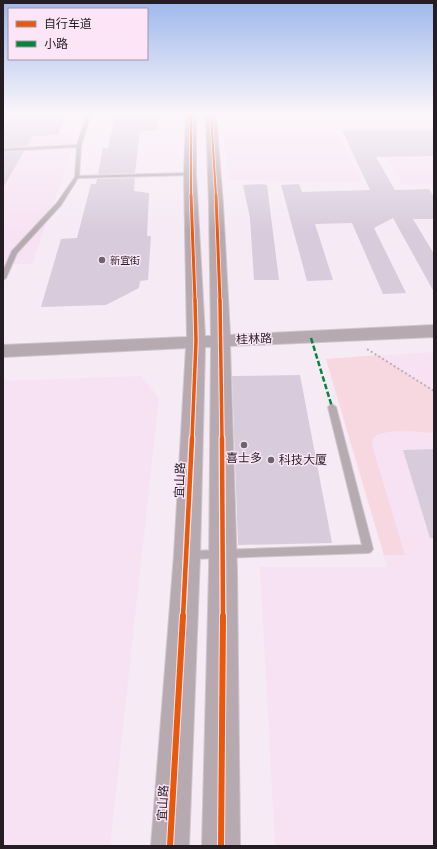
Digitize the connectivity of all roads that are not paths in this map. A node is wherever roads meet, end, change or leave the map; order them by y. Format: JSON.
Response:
{"nodes":[{"id":1,"x":79,"y":154,"type":"edge"},
{"id":2,"x":190,"y":154,"type":"edge"},
{"id":3,"x":214,"y":154,"type":"edge"},
{"id":4,"x":190,"y":174,"type":"junction"},
{"id":5,"x":77,"y":177,"type":"junction"},
{"id":6,"x":3,"y":278,"type":"edge"},
{"id":7,"x":434,"y":331,"type":"edge"},
{"id":8,"x":208,"y":341,"type":"junction"},
{"id":9,"x":3,"y":351,"type":"edge"},
{"id":10,"x":332,"y":407,"type":"dead end"},
{"id":11,"x":222,"y":554,"type":"junction"},
{"id":12,"x":187,"y":555,"type":"junction"},
{"id":13,"x":170,"y":846,"type":"edge"},
{"id":14,"x":221,"y":846,"type":"edge"}],
"edges":[{"from":1,"to":5,"type":"lane"},
{"from":2,"to":4,"type":"main road","name":"宜山路"},
{"from":3,"to":8,"type":"main road","name":"宜山路"},
{"from":4,"to":5,"type":"lane"},
{"from":4,"to":8,"type":"main road","name":"宜山路"},
{"from":5,"to":6,"type":"lane"},
{"from":7,"to":8,"type":"main road","name":"桂林路"},
{"from":8,"to":9,"type":"main road","name":"桂林路"},
{"from":8,"to":11,"type":"main road","name":"宜山路"},
{"from":8,"to":12,"type":"main road","name":"宜山路"},
{"from":10,"to":11,"type":"lane"},
{"from":11,"to":12,"type":"lane"},
{"from":11,"to":14,"type":"main road","name":"宜山路"},
{"from":12,"to":13,"type":"main road","name":"宜山路"}]}
